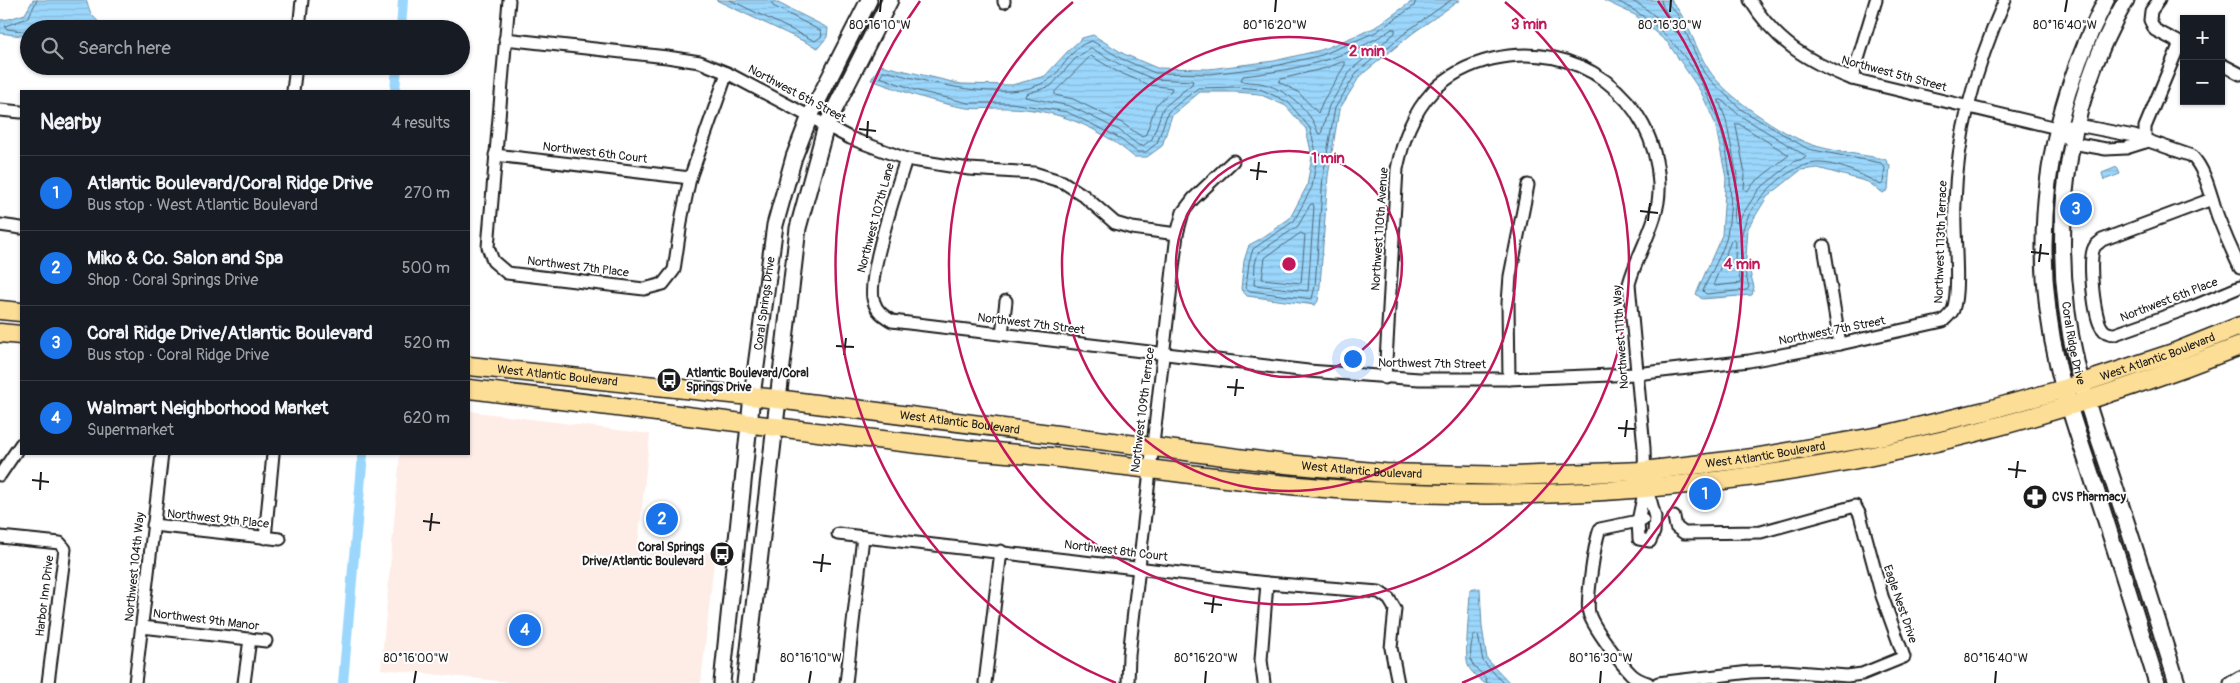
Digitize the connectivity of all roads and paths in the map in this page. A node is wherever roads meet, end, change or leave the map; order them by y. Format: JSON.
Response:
{"nodes":[{"id":1,"x":302,"y":0,"type":"edge"},
{"id":2,"x":509,"y":0,"type":"edge"},
{"id":3,"x":869,"y":0,"type":"edge"},
{"id":4,"x":890,"y":0,"type":"edge"},
{"id":5,"x":1750,"y":0,"type":"edge"},
{"id":6,"x":1876,"y":0,"type":"edge"},
{"id":7,"x":2005,"y":0,"type":"edge"},
{"id":8,"x":2106,"y":0,"type":"edge"},
{"id":9,"x":2126,"y":0,"type":"edge"},
{"id":10,"x":2159,"y":0,"type":"edge"},
{"id":11,"x":300,"y":20,"type":"edge"},
{"id":12,"x":505,"y":40,"type":"junction"},
{"id":13,"x":2180,"y":43,"type":"edge"},
{"id":14,"x":2180,"y":48,"type":"edge"},
{"id":15,"x":2225,"y":66,"type":"edge"},
{"id":16,"x":727,"y":73,"type":"junction"},
{"id":17,"x":2240,"y":74,"type":"edge"},
{"id":18,"x":295,"y":75,"type":"edge"},
{"id":19,"x":1852,"y":79,"type":"junction"},
{"id":20,"x":293,"y":90,"type":"edge"},
{"id":21,"x":1631,"y":106,"type":"joint"},
{"id":22,"x":1968,"y":108,"type":"junction"},
{"id":23,"x":0,"y":110,"type":"edge"},
{"id":24,"x":20,"y":112,"type":"edge"},
{"id":25,"x":810,"y":116,"type":"junction"},
{"id":26,"x":2077,"y":125,"type":"junction"},
{"id":27,"x":826,"y":126,"type":"junction"},
{"id":28,"x":2057,"y":128,"type":"junction"},
{"id":29,"x":2120,"y":134,"type":"junction"},
{"id":30,"x":2145,"y":142,"type":"junction"},
{"id":31,"x":2072,"y":143,"type":"junction"},
{"id":32,"x":2118,"y":149,"type":"junction"},
{"id":33,"x":495,"y":154,"type":"junction"},
{"id":34,"x":906,"y":159,"type":"junction"},
{"id":35,"x":1232,"y":161,"type":"dead end"},
{"id":36,"x":690,"y":178,"type":"junction"},
{"id":37,"x":1528,"y":185,"type":"dead end"},
{"id":38,"x":2212,"y":199,"type":"junction"},
{"id":39,"x":0,"y":225,"type":"edge"},
{"id":40,"x":20,"y":228,"type":"edge"},
{"id":41,"x":1178,"y":234,"type":"junction"},
{"id":42,"x":1824,"y":246,"type":"dead end"},
{"id":43,"x":2240,"y":268,"type":"edge"},
{"id":44,"x":2240,"y":287,"type":"edge"},
{"id":45,"x":1006,"y":301,"type":"dead end"},
{"id":46,"x":0,"y":310,"type":"edge"},
{"id":47,"x":1952,"y":311,"type":"joint"},
{"id":48,"x":20,"y":312,"type":"edge"},
{"id":49,"x":879,"y":312,"type":"joint"},
{"id":50,"x":2240,"y":326,"type":"edge"},
{"id":51,"x":0,"y":333,"type":"edge"},
{"id":52,"x":1002,"y":334,"type":"junction"},
{"id":53,"x":20,"y":335,"type":"edge"},
{"id":54,"x":1840,"y":344,"type":"junction"},
{"id":55,"x":2240,"y":346,"type":"edge"},
{"id":56,"x":1164,"y":355,"type":"junction"},
{"id":57,"x":470,"y":366,"type":"edge"},
{"id":58,"x":1636,"y":374,"type":"junction"},
{"id":59,"x":1385,"y":378,"type":"junction"},
{"id":60,"x":1509,"y":379,"type":"junction"},
{"id":61,"x":2082,"y":383,"type":"junction"},
{"id":62,"x":470,"y":389,"type":"edge"},
{"id":63,"x":2064,"y":389,"type":"junction"},
{"id":64,"x":752,"y":396,"type":"junction"},
{"id":65,"x":777,"y":399,"type":"junction"},
{"id":66,"x":2087,"y":400,"type":"junction"},
{"id":67,"x":2069,"y":406,"type":"junction"},
{"id":68,"x":749,"y":423,"type":"junction"},
{"id":69,"x":774,"y":427,"type":"junction"},
{"id":70,"x":20,"y":445,"type":"edge"},
{"id":71,"x":1152,"y":447,"type":"junction"},
{"id":72,"x":162,"y":455,"type":"edge"},
{"id":73,"x":273,"y":455,"type":"edge"},
{"id":74,"x":4,"y":461,"type":"edge"},
{"id":75,"x":1150,"y":469,"type":"junction"},
{"id":76,"x":0,"y":475,"type":"edge"},
{"id":77,"x":1644,"y":480,"type":"junction"},
{"id":78,"x":1655,"y":517,"type":"junction"},
{"id":79,"x":1674,"y":517,"type":"dead end"},
{"id":80,"x":1638,"y":521,"type":"junction"},
{"id":81,"x":153,"y":525,"type":"junction"},
{"id":82,"x":838,"y":534,"type":"dead end"},
{"id":83,"x":0,"y":537,"type":"edge"},
{"id":84,"x":862,"y":537,"type":"junction"},
{"id":85,"x":265,"y":538,"type":"junction"},
{"id":86,"x":280,"y":540,"type":"dead end"},
{"id":87,"x":1001,"y":551,"type":"junction"},
{"id":88,"x":1139,"y":568,"type":"junction"},
{"id":89,"x":1267,"y":583,"type":"junction"},
{"id":90,"x":142,"y":627,"type":"junction"},
{"id":91,"x":250,"y":639,"type":"junction"},
{"id":92,"x":266,"y":641,"type":"dead end"},
{"id":93,"x":2240,"y":677,"type":"edge"},
{"id":94,"x":48,"y":683,"type":"edge"},
{"id":95,"x":135,"y":683,"type":"edge"},
{"id":96,"x":244,"y":683,"type":"edge"},
{"id":97,"x":722,"y":683,"type":"edge"},
{"id":98,"x":745,"y":683,"type":"edge"},
{"id":99,"x":846,"y":683,"type":"edge"},
{"id":100,"x":985,"y":683,"type":"edge"},
{"id":101,"x":1128,"y":683,"type":"edge"},
{"id":102,"x":1264,"y":683,"type":"edge"},
{"id":103,"x":1398,"y":683,"type":"edge"},
{"id":104,"x":1648,"y":683,"type":"edge"},
{"id":105,"x":1658,"y":683,"type":"edge"},
{"id":106,"x":2157,"y":683,"type":"edge"},
{"id":107,"x":2177,"y":683,"type":"edge"},
{"id":108,"x":2230,"y":683,"type":"edge"}],
"edges":[{"from":1,"to":11,"type":"street"},
{"from":2,"to":12,"type":"street"},
{"from":3,"to":25,"type":"main road","name":"Coral Springs Drive"},
{"from":4,"to":27,"type":"main road","name":"Coral Springs Drive"},
{"from":5,"to":19,"type":"street","name":"Northwest 5th Street"},
{"from":6,"to":19,"type":"street"},
{"from":7,"to":22,"type":"street","name":"Northwest 113th Terrace"},
{"from":8,"to":28,"type":"main road","name":"Coral Ridge Drive"},
{"from":9,"to":26,"type":"main road","name":"Coral Ridge Drive"},
{"from":10,"to":13,"type":"street"},
{"from":12,"to":16,"type":"street","name":"Northwest 6th Street"},
{"from":12,"to":33,"type":"street"},
{"from":14,"to":30,"type":"street"},
{"from":15,"to":17,"type":"street"},
{"from":16,"to":25,"type":"street","name":"Northwest 6th Street"},
{"from":16,"to":36,"type":"street"},
{"from":18,"to":20,"type":"street"},
{"from":19,"to":22,"type":"street","name":"Northwest 5th Street"},
{"from":21,"to":58,"type":"street","name":"Northwest 111th Way"},
{"from":21,"to":59,"type":"street","name":"Northwest 110th Avenue"},
{"from":22,"to":28,"type":"street","name":"Northwest 5th Street"},
{"from":22,"to":47,"type":"street","name":"Northwest 113th Terrace"},
{"from":23,"to":24,"type":"street"},
{"from":25,"to":27,"type":"street","name":"Northwest 6th Street"},
{"from":25,"to":64,"type":"main road","name":"Coral Springs Drive"},
{"from":26,"to":28,"type":"street","name":"Northwest 5th Street"},
{"from":26,"to":29,"type":"street","name":"Northwest 5th Street"},
{"from":26,"to":31,"type":"main road","name":"Coral Ridge Drive"},
{"from":27,"to":34,"type":"street","name":"Northwest 6th Street"},
{"from":27,"to":65,"type":"main road","name":"Coral Springs Drive"},
{"from":28,"to":31,"type":"street"},
{"from":28,"to":63,"type":"main road","name":"Coral Ridge Drive"},
{"from":29,"to":30,"type":"street","name":"Northwest 5th Street"},
{"from":29,"to":32,"type":"street"},
{"from":30,"to":32,"type":"street","name":"Northwest 5th Street"},
{"from":30,"to":38,"type":"street","name":"Northwest 5th Street"},
{"from":31,"to":32,"type":"street","name":"Northwest 5th Street"},
{"from":31,"to":61,"type":"main road","name":"Coral Ridge Drive"},
{"from":33,"to":36,"type":"street","name":"Northwest 6th Court"},
{"from":33,"to":36,"type":"street","name":"Northwest 7th Place"},
{"from":34,"to":41,"type":"street","name":"Northwest 6th Street"},
{"from":34,"to":49,"type":"street","name":"Northwest 107th Lane"},
{"from":35,"to":41,"type":"street","name":"Northwest 109th Terrace"},
{"from":37,"to":60,"type":"street"},
{"from":38,"to":43,"type":"street","name":"Northwest 5th Street"},
{"from":38,"to":44,"type":"street","name":"Northwest 6th Place"},
{"from":39,"to":40,"type":"street"},
{"from":41,"to":56,"type":"street","name":"Northwest 109th Terrace"},
{"from":42,"to":54,"type":"street"},
{"from":45,"to":52,"type":"street"},
{"from":46,"to":48,"type":"main road"},
{"from":47,"to":54,"type":"street","name":"Northwest 7th Street"},
{"from":49,"to":52,"type":"street","name":"Northwest 7th Street"},
{"from":50,"to":61,"type":"main road","name":"West Atlantic Boulevard"},
{"from":51,"to":53,"type":"main road"},
{"from":52,"to":56,"type":"street","name":"Northwest 7th Street"},
{"from":54,"to":58,"type":"street","name":"Northwest 7th Street"},
{"from":55,"to":66,"type":"main road","name":"West Atlantic Boulevard"},
{"from":56,"to":59,"type":"street","name":"Northwest 7th Street"},
{"from":56,"to":71,"type":"street","name":"Northwest 109th Terrace"},
{"from":57,"to":64,"type":"main road","name":"West Atlantic Boulevard"},
{"from":58,"to":60,"type":"street","name":"Northwest 7th Street"},
{"from":58,"to":77,"type":"street","name":"Northwest 111th Way"},
{"from":59,"to":60,"type":"street","name":"Northwest 7th Street"},
{"from":61,"to":63,"type":"main road","name":"West Atlantic Boulevard"},
{"from":61,"to":66,"type":"main road","name":"Coral Ridge Drive"},
{"from":62,"to":68,"type":"main road","name":"West Atlantic Boulevard"},
{"from":63,"to":67,"type":"main road","name":"Coral Ridge Drive"},
{"from":63,"to":77,"type":"main road","name":"West Atlantic Boulevard"},
{"from":64,"to":65,"type":"main road","name":"West Atlantic Boulevard"},
{"from":64,"to":68,"type":"main road","name":"Coral Springs Drive"},
{"from":65,"to":69,"type":"main road","name":"Coral Springs Drive"},
{"from":65,"to":71,"type":"main road","name":"West Atlantic Boulevard"},
{"from":66,"to":67,"type":"main road","name":"West Atlantic Boulevard"},
{"from":66,"to":107,"type":"main road","name":"Coral Ridge Drive"},
{"from":67,"to":77,"type":"main road","name":"West Atlantic Boulevard"},
{"from":67,"to":106,"type":"main road","name":"Coral Ridge Drive"},
{"from":68,"to":69,"type":"main road","name":"West Atlantic Boulevard"},
{"from":68,"to":97,"type":"main road","name":"Coral Springs Drive"},
{"from":69,"to":75,"type":"main road","name":"West Atlantic Boulevard"},
{"from":69,"to":98,"type":"main road","name":"Coral Springs Drive"},
{"from":70,"to":74,"type":"street"},
{"from":71,"to":75,"type":"street","name":"Northwest 109th Terrace"},
{"from":71,"to":77,"type":"main road","name":"West Atlantic Boulevard"},
{"from":72,"to":81,"type":"street","name":"Northwest 104th Way"},
{"from":73,"to":85,"type":"street"},
{"from":74,"to":76,"type":"street"},
{"from":75,"to":77,"type":"main road","name":"West Atlantic Boulevard"},
{"from":75,"to":88,"type":"street","name":"Northwest 109th Terrace"},
{"from":77,"to":78,"type":"street"},
{"from":77,"to":80,"type":"street"},
{"from":78,"to":80,"type":"street"},
{"from":78,"to":80,"type":"street"},
{"from":79,"to":105,"type":"street","name":"Eagle Nest Drive"},
{"from":80,"to":104,"type":"street"},
{"from":81,"to":85,"type":"street","name":"Northwest 9th Place"},
{"from":81,"to":90,"type":"street","name":"Northwest 104th Way"},
{"from":82,"to":84,"type":"street","name":"Northwest 8th Court"},
{"from":83,"to":94,"type":"street","name":"Harbor Inn Drive"},
{"from":84,"to":87,"type":"street","name":"Northwest 8th Court"},
{"from":84,"to":99,"type":"street"},
{"from":85,"to":86,"type":"street","name":"Northwest 9th Place"},
{"from":87,"to":88,"type":"street","name":"Northwest 8th Court"},
{"from":87,"to":100,"type":"street"},
{"from":88,"to":89,"type":"street","name":"Northwest 8th Court"},
{"from":88,"to":101,"type":"street","name":"Northwest 109th Terrace"},
{"from":89,"to":102,"type":"street"},
{"from":89,"to":103,"type":"street","name":"Northwest 8th Court"},
{"from":90,"to":91,"type":"street","name":"Northwest 9th Manor"},
{"from":90,"to":95,"type":"street","name":"Northwest 104th Way"},
{"from":91,"to":92,"type":"street","name":"Northwest 9th Manor"},
{"from":91,"to":96,"type":"street"},
{"from":93,"to":108,"type":"street"}]}
